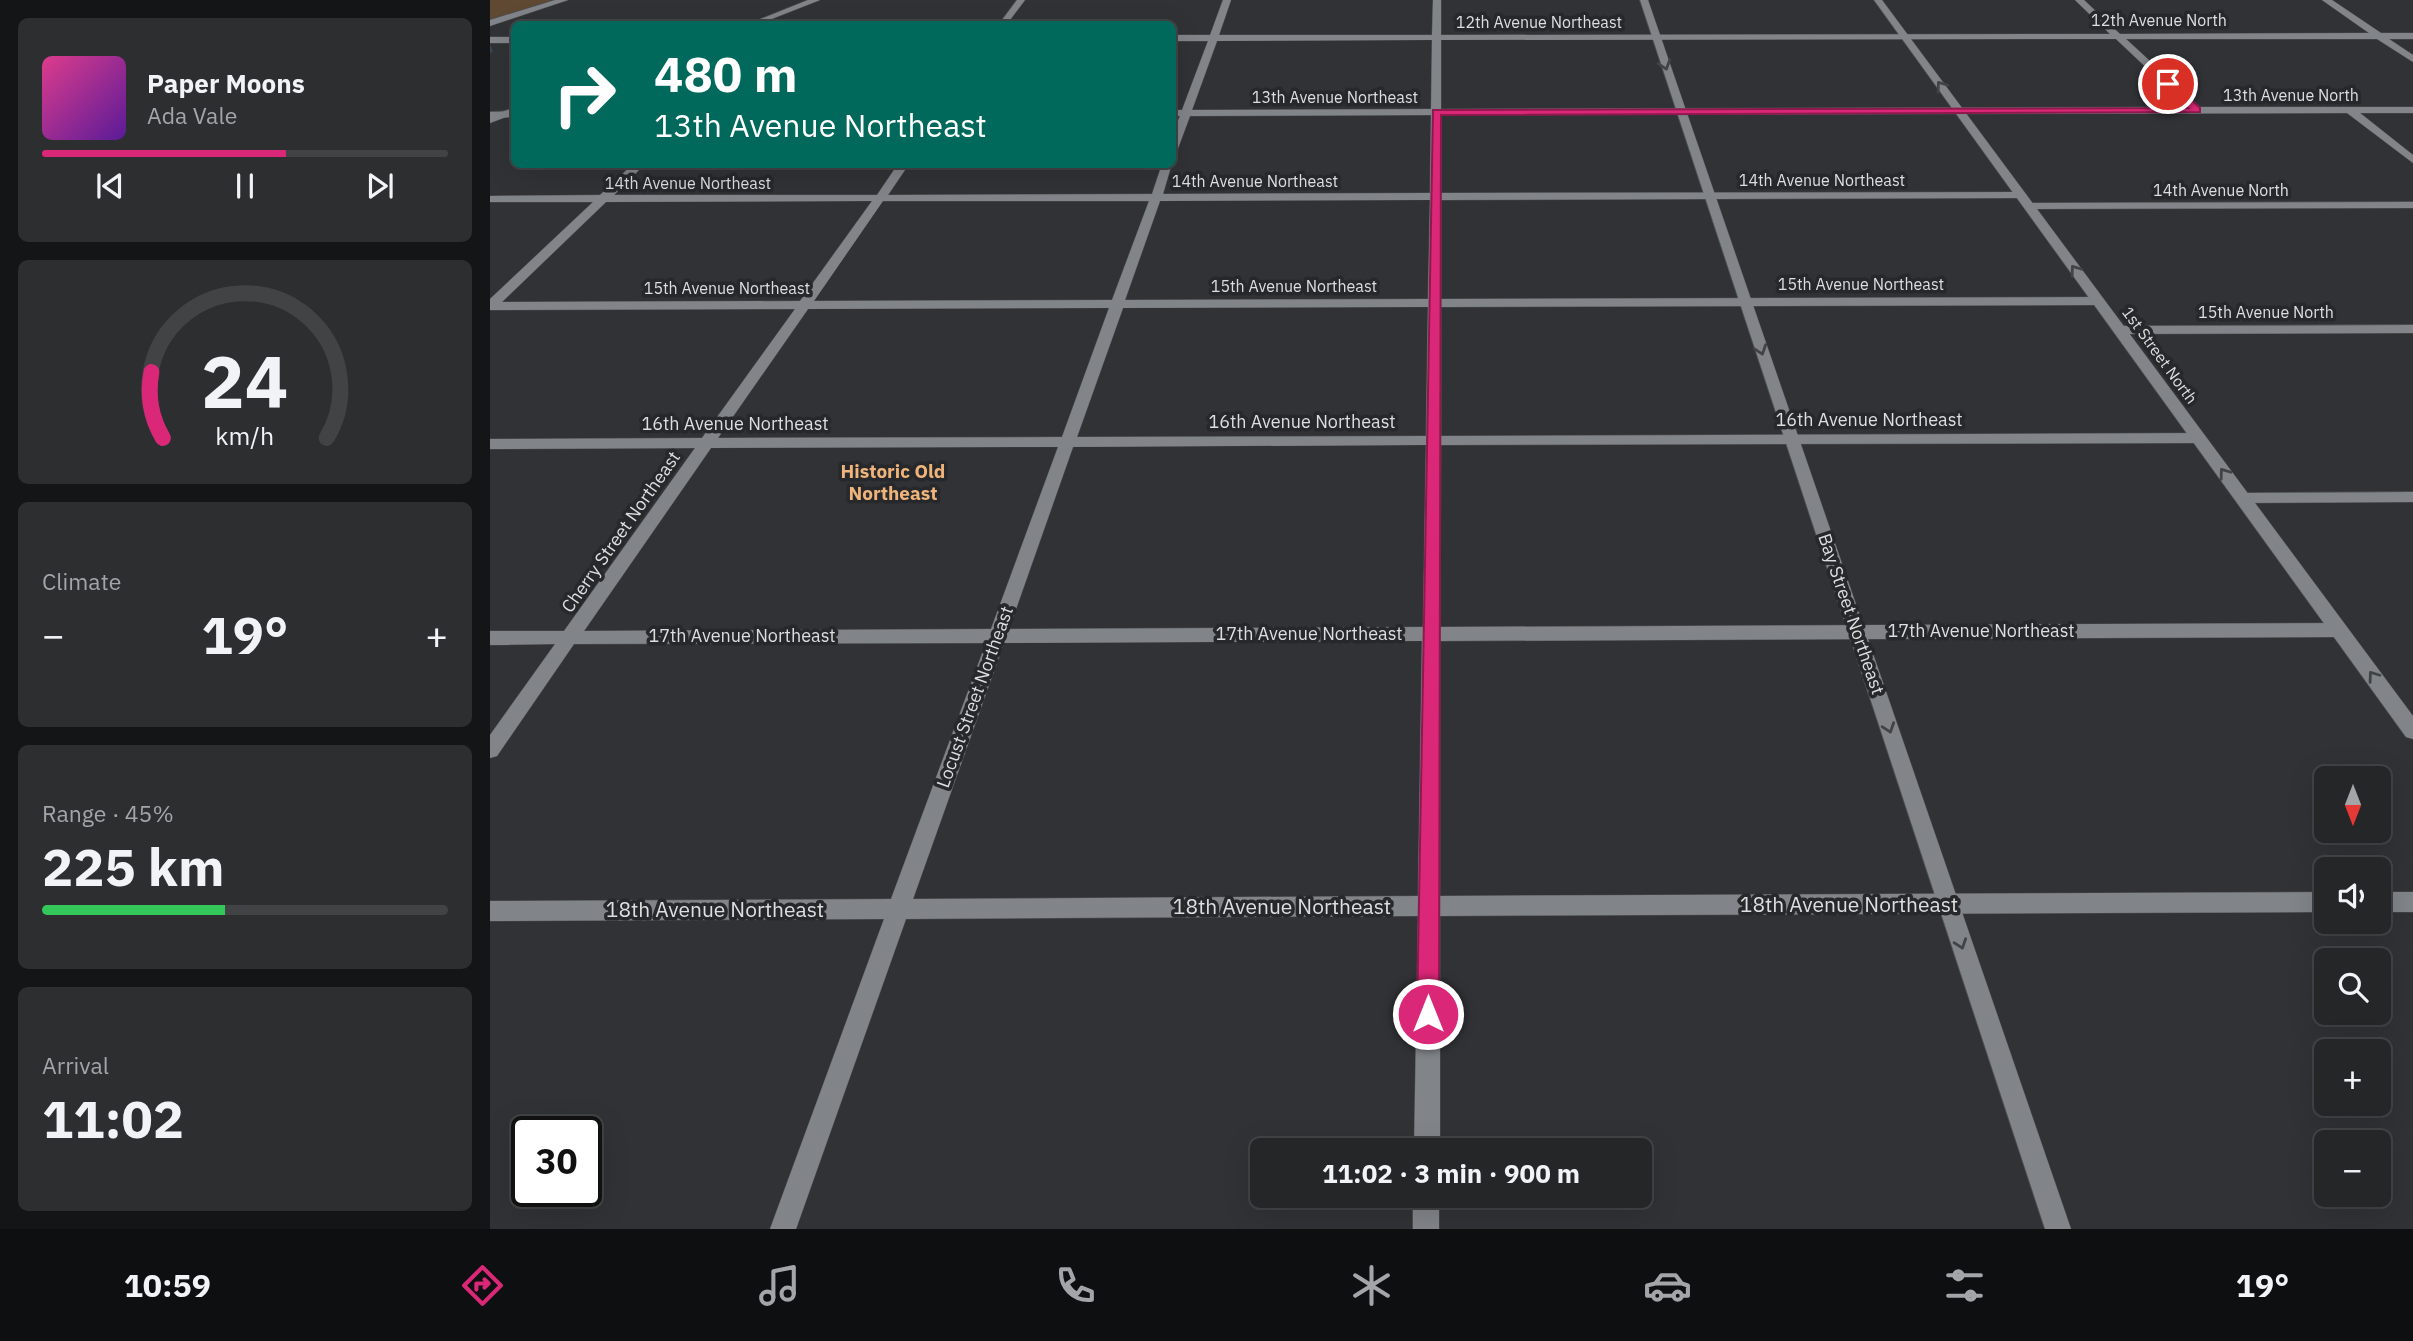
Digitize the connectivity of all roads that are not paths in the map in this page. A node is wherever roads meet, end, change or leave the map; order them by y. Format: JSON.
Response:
{"nodes":[{"id":1,"x":564,"y":0,"type":"edge"},
{"id":2,"x":816,"y":0,"type":"edge"},
{"id":3,"x":1021,"y":0,"type":"edge"},
{"id":4,"x":1227,"y":0,"type":"edge"},
{"id":5,"x":1437,"y":0,"type":"edge"},
{"id":6,"x":1644,"y":0,"type":"edge"},
{"id":7,"x":1878,"y":0,"type":"edge"},
{"id":8,"x":2079,"y":0,"type":"edge"},
{"id":9,"x":2326,"y":0,"type":"edge"},
{"id":10,"x":759,"y":21,"type":"edge"},
{"id":11,"x":1005,"y":21,"type":"edge"},
{"id":12,"x":490,"y":23,"type":"edge"},
{"id":13,"x":2118,"y":36,"type":"junction"},
{"id":14,"x":2379,"y":36,"type":"junction"},
{"id":15,"x":2413,"y":36,"type":"edge"},
{"id":16,"x":1656,"y":37,"type":"junction"},
{"id":17,"x":1905,"y":37,"type":"junction"},
{"id":18,"x":1176,"y":38,"type":"edge"},
{"id":19,"x":1213,"y":38,"type":"junction"},
{"id":20,"x":1437,"y":38,"type":"junction"},
{"id":21,"x":490,"y":40,"type":"edge"},
{"id":22,"x":511,"y":40,"type":"edge"},
{"id":23,"x":2413,"y":59,"type":"edge"},
{"id":24,"x":2197,"y":110,"type":"junction"},
{"id":25,"x":2349,"y":110,"type":"junction"},
{"id":26,"x":2413,"y":110,"type":"edge"},
{"id":27,"x":1959,"y":111,"type":"junction"},
{"id":28,"x":1436,"y":112,"type":"junction"},
{"id":29,"x":1681,"y":112,"type":"junction"},
{"id":30,"x":511,"y":113,"type":"edge"},
{"id":31,"x":1176,"y":113,"type":"edge"},
{"id":32,"x":1186,"y":113,"type":"junction"},
{"id":33,"x":490,"y":114,"type":"edge"},
{"id":34,"x":490,"y":120,"type":"edge"},
{"id":35,"x":1176,"y":140,"type":"edge"},
{"id":36,"x":2413,"y":160,"type":"edge"},
{"id":37,"x":636,"y":168,"type":"edge"},
{"id":38,"x":901,"y":168,"type":"edge"},
{"id":39,"x":1167,"y":168,"type":"edge"},
{"id":40,"x":1709,"y":196,"type":"junction"},
{"id":41,"x":1156,"y":197,"type":"junction"},
{"id":42,"x":1435,"y":197,"type":"junction"},
{"id":43,"x":880,"y":198,"type":"junction"},
{"id":44,"x":490,"y":199,"type":"edge"},
{"id":45,"x":603,"y":199,"type":"junction"},
{"id":46,"x":2025,"y":201,"type":"junction"},
{"id":47,"x":2413,"y":205,"type":"edge"},
{"id":48,"x":2098,"y":301,"type":"junction"},
{"id":49,"x":1745,"y":302,"type":"junction"},
{"id":50,"x":1434,"y":303,"type":"junction"},
{"id":51,"x":1117,"y":304,"type":"junction"},
{"id":52,"x":805,"y":305,"type":"junction"},
{"id":53,"x":490,"y":306,"type":"edge"},
{"id":54,"x":2413,"y":329,"type":"edge"},
{"id":55,"x":2120,"y":330,"type":"junction"},
{"id":56,"x":2198,"y":438,"type":"junction"},
{"id":57,"x":1791,"y":439,"type":"junction"},
{"id":58,"x":1433,"y":441,"type":"junction"},
{"id":59,"x":1068,"y":442,"type":"junction"},
{"id":60,"x":707,"y":443,"type":"junction"},
{"id":61,"x":490,"y":444,"type":"edge"},
{"id":62,"x":2413,"y":497,"type":"edge"},
{"id":63,"x":2242,"y":498,"type":"junction"},
{"id":64,"x":2339,"y":630,"type":"junction"},
{"id":65,"x":1856,"y":632,"type":"junction"},
{"id":66,"x":1431,"y":634,"type":"junction"},
{"id":67,"x":998,"y":635,"type":"junction"},
{"id":68,"x":570,"y":637,"type":"junction"},
{"id":69,"x":490,"y":638,"type":"edge"},
{"id":70,"x":2413,"y":732,"type":"edge"},
{"id":71,"x":490,"y":750,"type":"edge"},
{"id":72,"x":2314,"y":902,"type":"edge"},
{"id":73,"x":2391,"y":902,"type":"edge"},
{"id":74,"x":2413,"y":902,"type":"edge"},
{"id":75,"x":1948,"y":904,"type":"junction"},
{"id":76,"x":1429,"y":907,"type":"junction"},
{"id":77,"x":899,"y":909,"type":"junction"},
{"id":78,"x":490,"y":911,"type":"edge"},
{"id":79,"x":1427,"y":1138,"type":"edge"},
{"id":80,"x":1426,"y":1208,"type":"edge"},
{"id":81,"x":783,"y":1229,"type":"edge"},
{"id":82,"x":1426,"y":1229,"type":"edge"},
{"id":83,"x":2058,"y":1229,"type":"edge"}],
"edges":[{"from":1,"to":12,"type":"street"},
{"from":2,"to":10,"type":"street"},
{"from":3,"to":11,"type":"street"},
{"from":4,"to":19,"type":"street"},
{"from":5,"to":20,"type":"street"},
{"from":6,"to":16,"type":"street","name":"Bay Street Northeast"},
{"from":7,"to":17,"type":"street","name":"1st Street North"},
{"from":8,"to":13,"type":"street"},
{"from":9,"to":14,"type":"street"},
{"from":13,"to":14,"type":"street","name":"12th Avenue North"},
{"from":13,"to":17,"type":"street","name":"12th Avenue North"},
{"from":13,"to":24,"type":"street"},
{"from":14,"to":15,"type":"street","name":"12th Avenue North"},
{"from":14,"to":23,"type":"street"},
{"from":16,"to":17,"type":"street","name":"12th Avenue Northeast"},
{"from":16,"to":20,"type":"street","name":"12th Avenue Northeast"},
{"from":16,"to":29,"type":"street","name":"Bay Street Northeast","one_way":true},
{"from":27,"to":17,"type":"street","name":"1st Street North","one_way":true},
{"from":18,"to":19,"type":"street","name":"12th Avenue Northeast"},
{"from":19,"to":20,"type":"street","name":"12th Avenue Northeast"},
{"from":19,"to":32,"type":"street"},
{"from":20,"to":28,"type":"street"},
{"from":21,"to":22,"type":"street"},
{"from":24,"to":25,"type":"street","name":"13th Avenue North"},
{"from":24,"to":27,"type":"street","name":"13th Avenue North"},
{"from":25,"to":26,"type":"street","name":"13th Avenue North"},
{"from":25,"to":36,"type":"street"},
{"from":27,"to":29,"type":"street","name":"13th Avenue Northeast"},
{"from":27,"to":46,"type":"street","name":"1st Street North"},
{"from":28,"to":29,"type":"street","name":"13th Avenue Northeast"},
{"from":28,"to":32,"type":"street","name":"13th Avenue Northeast"},
{"from":28,"to":42,"type":"street"},
{"from":29,"to":40,"type":"street","name":"Bay Street Northeast"},
{"from":30,"to":33,"type":"street"},
{"from":30,"to":34,"type":"street"},
{"from":31,"to":32,"type":"street","name":"13th Avenue Northeast"},
{"from":32,"to":35,"type":"street"},
{"from":37,"to":45,"type":"street"},
{"from":38,"to":43,"type":"street","name":"Cherry Street Northeast"},
{"from":39,"to":41,"type":"street","name":"Locust Street Northeast"},
{"from":40,"to":42,"type":"street","name":"14th Avenue Northeast"},
{"from":40,"to":46,"type":"street","name":"14th Avenue Northeast"},
{"from":40,"to":49,"type":"street","name":"Bay Street Northeast"},
{"from":41,"to":42,"type":"street","name":"14th Avenue Northeast"},
{"from":41,"to":43,"type":"street","name":"14th Avenue Northeast"},
{"from":41,"to":51,"type":"street","name":"Locust Street Northeast"},
{"from":42,"to":50,"type":"street"},
{"from":43,"to":45,"type":"street","name":"14th Avenue Northeast"},
{"from":43,"to":52,"type":"street","name":"Cherry Street Northeast"},
{"from":44,"to":45,"type":"street","name":"14th Avenue Northeast"},
{"from":45,"to":53,"type":"street"},
{"from":46,"to":47,"type":"street","name":"14th Avenue North"},
{"from":48,"to":46,"type":"street","name":"1st Street North","one_way":true},
{"from":48,"to":49,"type":"street","name":"15th Avenue Northeast"},
{"from":48,"to":55,"type":"street","name":"1st Street North"},
{"from":49,"to":50,"type":"street","name":"15th Avenue Northeast"},
{"from":49,"to":57,"type":"street","name":"Bay Street Northeast","one_way":true},
{"from":50,"to":51,"type":"street","name":"15th Avenue Northeast"},
{"from":50,"to":58,"type":"street"},
{"from":51,"to":52,"type":"street","name":"15th Avenue Northeast"},
{"from":51,"to":59,"type":"street","name":"Locust Street Northeast"},
{"from":52,"to":53,"type":"street","name":"15th Avenue Northeast"},
{"from":52,"to":60,"type":"street","name":"Cherry Street Northeast"},
{"from":54,"to":55,"type":"street","name":"15th Avenue North"},
{"from":55,"to":56,"type":"street","name":"1st Street North"},
{"from":56,"to":57,"type":"street","name":"16th Avenue Northeast"},
{"from":63,"to":56,"type":"street","name":"1st Street North","one_way":true},
{"from":57,"to":58,"type":"street","name":"16th Avenue Northeast"},
{"from":57,"to":65,"type":"street","name":"Bay Street Northeast"},
{"from":58,"to":59,"type":"street","name":"16th Avenue Northeast"},
{"from":58,"to":66,"type":"street"},
{"from":59,"to":60,"type":"street","name":"16th Avenue Northeast"},
{"from":59,"to":67,"type":"street","name":"Locust Street Northeast"},
{"from":60,"to":61,"type":"street","name":"16th Avenue Northeast"},
{"from":60,"to":68,"type":"street","name":"Cherry Street Northeast"},
{"from":62,"to":63,"type":"street"},
{"from":63,"to":64,"type":"street","name":"1st Street North"},
{"from":64,"to":65,"type":"street","name":"17th Avenue Northeast"},
{"from":70,"to":64,"type":"street","name":"1st Street North","one_way":true},
{"from":65,"to":66,"type":"street","name":"17th Avenue Northeast"},
{"from":65,"to":75,"type":"street","name":"Bay Street Northeast","one_way":true},
{"from":66,"to":67,"type":"street","name":"17th Avenue Northeast"},
{"from":66,"to":76,"type":"street"},
{"from":67,"to":68,"type":"street","name":"17th Avenue Northeast"},
{"from":67,"to":77,"type":"street","name":"Locust Street Northeast"},
{"from":68,"to":69,"type":"street","name":"17th Avenue Northeast"},
{"from":68,"to":71,"type":"street","name":"Cherry Street Northeast"},
{"from":72,"to":75,"type":"street","name":"18th Avenue Northeast"},
{"from":73,"to":74,"type":"street"},
{"from":75,"to":76,"type":"street","name":"18th Avenue Northeast"},
{"from":75,"to":83,"type":"street","name":"Bay Street Northeast","one_way":true},
{"from":76,"to":77,"type":"street","name":"18th Avenue Northeast"},
{"from":76,"to":79,"type":"street"},
{"from":77,"to":78,"type":"street","name":"18th Avenue Northeast"},
{"from":77,"to":81,"type":"street","name":"Locust Street Northeast"},
{"from":80,"to":82,"type":"street"}]}
